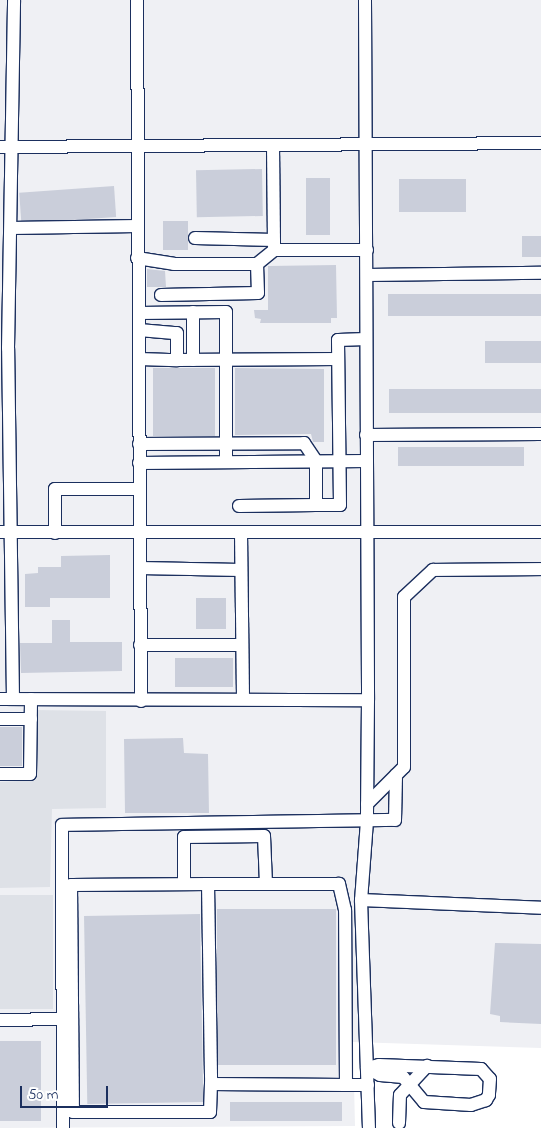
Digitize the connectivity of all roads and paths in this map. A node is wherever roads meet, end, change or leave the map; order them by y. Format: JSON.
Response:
{"nodes":[{"id":1,"x":14,"y":0,"type":"edge"},
{"id":2,"x":137,"y":0,"type":"edge"},
{"id":3,"x":365,"y":0,"type":"edge"},
{"id":4,"x":541,"y":142,"type":"edge"},
{"id":5,"x":364,"y":144,"type":"junction"},
{"id":6,"x":137,"y":146,"type":"junction"},
{"id":7,"x":274,"y":146,"type":"junction"},
{"id":8,"x":0,"y":147,"type":"edge"},
{"id":9,"x":13,"y":147,"type":"junction"},
{"id":10,"x":137,"y":226,"type":"junction"},
{"id":11,"x":11,"y":228,"type":"junction"},
{"id":12,"x":195,"y":238,"type":"dead end"},
{"id":13,"x":274,"y":245,"type":"junction"},
{"id":14,"x":367,"y":250,"type":"junction"},
{"id":15,"x":137,"y":258,"type":"junction"},
{"id":16,"x":257,"y":264,"type":"junction"},
{"id":17,"x":541,"y":273,"type":"edge"},
{"id":18,"x":366,"y":274,"type":"junction"},
{"id":19,"x":161,"y":295,"type":"dead end"},
{"id":20,"x":138,"y":312,"type":"junction"},
{"id":21,"x":193,"y":312,"type":"junction"},
{"id":22,"x":139,"y":330,"type":"junction"},
{"id":23,"x":366,"y":339,"type":"junction"},
{"id":24,"x":4,"y":348,"type":"edge"},
{"id":25,"x":139,"y":359,"type":"junction"},
{"id":26,"x":338,"y":359,"type":"junction"},
{"id":27,"x":177,"y":360,"type":"junction"},
{"id":28,"x":193,"y":360,"type":"junction"},
{"id":29,"x":226,"y":360,"type":"junction"},
{"id":30,"x":5,"y":419,"type":"edge"},
{"id":31,"x":366,"y":434,"type":"junction"},
{"id":32,"x":541,"y":434,"type":"edge"},
{"id":33,"x":226,"y":442,"type":"junction"},
{"id":34,"x":140,"y":444,"type":"junction"},
{"id":35,"x":5,"y":461,"type":"edge"},
{"id":36,"x":226,"y":461,"type":"junction"},
{"id":37,"x":316,"y":461,"type":"junction"},
{"id":38,"x":340,"y":461,"type":"junction"},
{"id":39,"x":366,"y":461,"type":"junction"},
{"id":40,"x":139,"y":463,"type":"junction"},
{"id":41,"x":139,"y":489,"type":"junction"},
{"id":42,"x":316,"y":504,"type":"junction"},
{"id":43,"x":239,"y":506,"type":"dead end"},
{"id":44,"x":6,"y":532,"type":"edge"},
{"id":45,"x":56,"y":532,"type":"junction"},
{"id":46,"x":138,"y":532,"type":"junction"},
{"id":47,"x":366,"y":532,"type":"junction"},
{"id":48,"x":541,"y":532,"type":"edge"},
{"id":49,"x":241,"y":533,"type":"junction"},
{"id":50,"x":140,"y":568,"type":"junction"},
{"id":51,"x":541,"y":569,"type":"edge"},
{"id":52,"x":240,"y":570,"type":"junction"},
{"id":53,"x":6,"y":587,"type":"edge"},
{"id":54,"x":6,"y":633,"type":"edge"},
{"id":55,"x":140,"y":645,"type":"junction"},
{"id":56,"x":241,"y":645,"type":"junction"},
{"id":57,"x":6,"y":699,"type":"edge"},
{"id":58,"x":30,"y":699,"type":"junction"},
{"id":59,"x":243,"y":699,"type":"junction"},
{"id":60,"x":141,"y":700,"type":"junction"},
{"id":61,"x":368,"y":700,"type":"junction"},
{"id":62,"x":0,"y":719,"type":"edge"},
{"id":63,"x":31,"y":719,"type":"junction"},
{"id":64,"x":0,"y":774,"type":"edge"},
{"id":65,"x":396,"y":775,"type":"junction"},
{"id":66,"x":367,"y":804,"type":"junction"},
{"id":67,"x":367,"y":821,"type":"junction"},
{"id":68,"x":184,"y":884,"type":"junction"},
{"id":69,"x":208,"y":884,"type":"junction"},
{"id":70,"x":266,"y":884,"type":"junction"},
{"id":71,"x":361,"y":900,"type":"junction"},
{"id":72,"x":541,"y":908,"type":"edge"},
{"id":73,"x":63,"y":1019,"type":"junction"},
{"id":74,"x":0,"y":1020,"type":"edge"},
{"id":75,"x":426,"y":1066,"type":"junction"},
{"id":76,"x":367,"y":1068,"type":"junction"},
{"id":77,"x":211,"y":1084,"type":"junction"},
{"id":78,"x":346,"y":1085,"type":"junction"},
{"id":79,"x":368,"y":1085,"type":"junction"},
{"id":80,"x":412,"y":1086,"type":"junction"},
{"id":81,"x":399,"y":1123,"type":"dead end"},
{"id":82,"x":63,"y":1128,"type":"edge"},
{"id":83,"x":370,"y":1128,"type":"edge"}],
"edges":[{"from":1,"to":9,"type":"street"},
{"from":2,"to":6,"type":"street"},
{"from":3,"to":5,"type":"street"},
{"from":4,"to":5,"type":"street"},
{"from":5,"to":7,"type":"street"},
{"from":5,"to":14,"type":"street"},
{"from":6,"to":7,"type":"street"},
{"from":6,"to":9,"type":"street"},
{"from":6,"to":10,"type":"street"},
{"from":7,"to":13,"type":"street"},
{"from":8,"to":9,"type":"street"},
{"from":9,"to":11,"type":"street"},
{"from":10,"to":11,"type":"street"},
{"from":10,"to":15,"type":"street"},
{"from":11,"to":24,"type":"street"},
{"from":12,"to":13,"type":"street"},
{"from":13,"to":14,"type":"street"},
{"from":13,"to":16,"type":"street"},
{"from":14,"to":18,"type":"street"},
{"from":15,"to":16,"type":"street"},
{"from":15,"to":20,"type":"street"},
{"from":16,"to":19,"type":"street"},
{"from":17,"to":18,"type":"street"},
{"from":18,"to":23,"type":"street"},
{"from":20,"to":21,"type":"street"},
{"from":20,"to":22,"type":"street"},
{"from":21,"to":28,"type":"street"},
{"from":21,"to":29,"type":"street"},
{"from":22,"to":25,"type":"street"},
{"from":22,"to":27,"type":"street"},
{"from":23,"to":26,"type":"street"},
{"from":23,"to":31,"type":"street"},
{"from":24,"to":30,"type":"street"},
{"from":25,"to":27,"type":"street"},
{"from":25,"to":34,"type":"street"},
{"from":26,"to":29,"type":"street"},
{"from":26,"to":38,"type":"street"},
{"from":27,"to":28,"type":"street"},
{"from":28,"to":29,"type":"street"},
{"from":29,"to":33,"type":"street"},
{"from":30,"to":35,"type":"street"},
{"from":31,"to":32,"type":"street"},
{"from":31,"to":39,"type":"street"},
{"from":33,"to":34,"type":"street"},
{"from":33,"to":36,"type":"street"},
{"from":33,"to":37,"type":"street"},
{"from":34,"to":40,"type":"street"},
{"from":35,"to":44,"type":"street"},
{"from":36,"to":37,"type":"street"},
{"from":36,"to":40,"type":"street"},
{"from":37,"to":38,"type":"street"},
{"from":37,"to":42,"type":"street"},
{"from":38,"to":39,"type":"street"},
{"from":38,"to":42,"type":"street"},
{"from":39,"to":47,"type":"street"},
{"from":40,"to":41,"type":"street"},
{"from":41,"to":45,"type":"street"},
{"from":41,"to":46,"type":"street"},
{"from":42,"to":43,"type":"street"},
{"from":44,"to":45,"type":"street"},
{"from":44,"to":53,"type":"street"},
{"from":45,"to":46,"type":"street"},
{"from":46,"to":49,"type":"street"},
{"from":46,"to":50,"type":"street"},
{"from":47,"to":48,"type":"street"},
{"from":47,"to":49,"type":"street"},
{"from":47,"to":61,"type":"street"},
{"from":49,"to":52,"type":"street"},
{"from":50,"to":52,"type":"street"},
{"from":50,"to":55,"type":"street"},
{"from":51,"to":65,"type":"street"},
{"from":52,"to":56,"type":"street"},
{"from":53,"to":54,"type":"street"},
{"from":54,"to":57,"type":"street"},
{"from":55,"to":56,"type":"street"},
{"from":55,"to":60,"type":"street"},
{"from":56,"to":59,"type":"street"},
{"from":57,"to":58,"type":"street"},
{"from":58,"to":60,"type":"street"},
{"from":58,"to":63,"type":"street"},
{"from":59,"to":60,"type":"street"},
{"from":59,"to":61,"type":"street"},
{"from":61,"to":66,"type":"street"},
{"from":62,"to":63,"type":"street"},
{"from":63,"to":64,"type":"street"},
{"from":65,"to":66,"type":"street"},
{"from":65,"to":67,"type":"street"},
{"from":66,"to":67,"type":"street"},
{"from":67,"to":71,"type":"street"},
{"from":67,"to":73,"type":"street"},
{"from":68,"to":69,"type":"street"},
{"from":68,"to":70,"type":"street"},
{"from":68,"to":77,"type":"street"},
{"from":69,"to":70,"type":"street"},
{"from":69,"to":77,"type":"street"},
{"from":70,"to":78,"type":"street"},
{"from":71,"to":72,"type":"street"},
{"from":71,"to":76,"type":"street"},
{"from":73,"to":74,"type":"street"},
{"from":73,"to":82,"type":"street"},
{"from":75,"to":76,"type":"street"},
{"from":75,"to":80,"type":"street"},
{"from":75,"to":80,"type":"street"},
{"from":76,"to":79,"type":"street"},
{"from":76,"to":80,"type":"street"},
{"from":77,"to":78,"type":"street"},
{"from":78,"to":79,"type":"street"},
{"from":79,"to":83,"type":"street"},
{"from":80,"to":81,"type":"street"}]}
